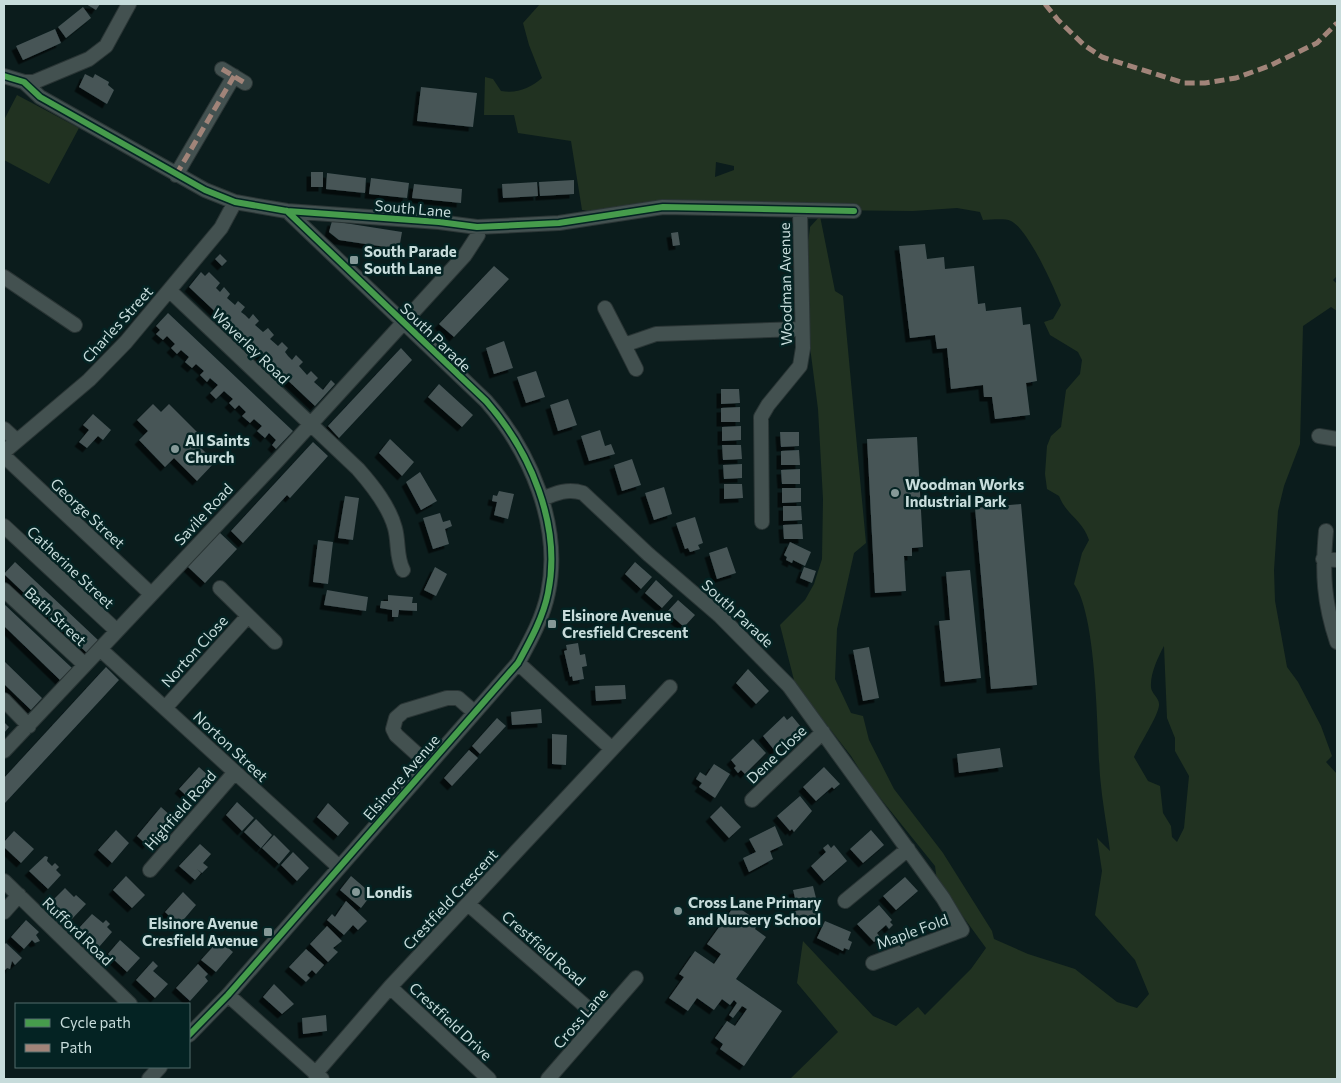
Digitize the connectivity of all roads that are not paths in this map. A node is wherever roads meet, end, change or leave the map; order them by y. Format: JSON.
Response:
{"nodes":[{"id":1,"x":129,"y":4,"type":"edge"},
{"id":2,"x":234,"y":76,"type":"dead end"},
{"id":3,"x":4,"y":77,"type":"edge"},
{"id":4,"x":24,"y":82,"type":"junction"},
{"id":5,"x":176,"y":175,"type":"junction"},
{"id":6,"x":236,"y":202,"type":"junction"},
{"id":7,"x":287,"y":211,"type":"junction"},
{"id":8,"x":800,"y":211,"type":"junction"},
{"id":9,"x":854,"y":211,"type":"dead end"},
{"id":10,"x":477,"y":227,"type":"junction"},
{"id":11,"x":4,"y":277,"type":"edge"},
{"id":12,"x":170,"y":290,"type":"junction"},
{"id":13,"x":605,"y":308,"type":"dead end"},
{"id":14,"x":403,"y":322,"type":"junction"},
{"id":15,"x":75,"y":325,"type":"dead end"},
{"id":16,"x":801,"y":328,"type":"junction"},
{"id":17,"x":624,"y":344,"type":"junction"},
{"id":18,"x":636,"y":369,"type":"dead end"},
{"id":19,"x":310,"y":424,"type":"junction"},
{"id":20,"x":4,"y":429,"type":"edge"},
{"id":21,"x":1319,"y":436,"type":"dead end"},
{"id":22,"x":1337,"y":439,"type":"edge"},
{"id":23,"x":16,"y":440,"type":"junction"},
{"id":24,"x":4,"y":452,"type":"edge"},
{"id":25,"x":4,"y":456,"type":"edge"},
{"id":26,"x":542,"y":499,"type":"junction"},
{"id":27,"x":762,"y":522,"type":"dead end"},
{"id":28,"x":4,"y":526,"type":"edge"},
{"id":29,"x":1326,"y":531,"type":"dead end"},
{"id":30,"x":1330,"y":559,"type":"edge"},
{"id":31,"x":403,"y":570,"type":"dead end"},
{"id":32,"x":220,"y":588,"type":"dead end"},
{"id":33,"x":4,"y":590,"type":"edge"},
{"id":34,"x":151,"y":594,"type":"junction"},
{"id":35,"x":248,"y":616,"type":"junction"},
{"id":36,"x":117,"y":631,"type":"junction"},
{"id":37,"x":275,"y":642,"type":"dead end"},
{"id":38,"x":1337,"y":642,"type":"edge"},
{"id":39,"x":100,"y":649,"type":"junction"},
{"id":40,"x":518,"y":663,"type":"junction"},
{"id":41,"x":85,"y":665,"type":"junction"},
{"id":42,"x":670,"y":687,"type":"dead end"},
{"id":43,"x":4,"y":700,"type":"edge"},
{"id":44,"x":165,"y":708,"type":"junction"},
{"id":45,"x":474,"y":712,"type":"junction"},
{"id":46,"x":29,"y":726,"type":"junction"},
{"id":47,"x":823,"y":732,"type":"junction"},
{"id":48,"x":612,"y":749,"type":"junction"},
{"id":49,"x":4,"y":751,"type":"edge"},
{"id":50,"x":428,"y":764,"type":"junction"},
{"id":51,"x":235,"y":772,"type":"junction"},
{"id":52,"x":752,"y":800,"type":"dead end"},
{"id":53,"x":908,"y":849,"type":"junction"},
{"id":54,"x":339,"y":868,"type":"junction"},
{"id":55,"x":150,"y":870,"type":"dead end"},
{"id":56,"x":4,"y":881,"type":"edge"},
{"id":57,"x":19,"y":895,"type":"junction"},
{"id":58,"x":845,"y":901,"type":"dead end"},
{"id":59,"x":468,"y":904,"type":"junction"},
{"id":60,"x":4,"y":912,"type":"edge"},
{"id":61,"x":962,"y":930,"type":"joint"},
{"id":62,"x":873,"y":963,"type":"dead end"},
{"id":63,"x":636,"y":978,"type":"dead end"},
{"id":64,"x":390,"y":987,"type":"junction"},
{"id":65,"x":228,"y":996,"type":"junction"},
{"id":66,"x":129,"y":1003,"type":"edge"},
{"id":67,"x":600,"y":1018,"type":"junction"},
{"id":68,"x":190,"y":1034,"type":"edge"},
{"id":69,"x":159,"y":1068,"type":"edge"},
{"id":70,"x":319,"y":1076,"type":"edge"},
{"id":71,"x":554,"y":1077,"type":"edge"},
{"id":72,"x":149,"y":1079,"type":"edge"},
{"id":73,"x":489,"y":1079,"type":"edge"}],
"edges":[{"from":1,"to":4,"type":"street"},
{"from":2,"to":5,"type":"street"},
{"from":3,"to":4,"type":"street","name":"South Lane"},
{"from":4,"to":5,"type":"street","name":"South Lane"},
{"from":5,"to":6,"type":"street","name":"South Lane"},
{"from":6,"to":7,"type":"street","name":"South Lane"},
{"from":6,"to":12,"type":"street","name":"Charles Street"},
{"from":7,"to":10,"type":"street","name":"South Lane"},
{"from":7,"to":14,"type":"street","name":"South Parade"},
{"from":8,"to":9,"type":"street","name":"South Lane"},
{"from":8,"to":10,"type":"street","name":"South Lane"},
{"from":8,"to":16,"type":"street","name":"Woodman Avenue"},
{"from":10,"to":14,"type":"street","name":"Savile Road"},
{"from":11,"to":15,"type":"street"},
{"from":12,"to":19,"type":"street","name":"Waverley Road"},
{"from":12,"to":23,"type":"street","name":"Charles Street"},
{"from":13,"to":17,"type":"street"},
{"from":14,"to":19,"type":"street","name":"Savile Road"},
{"from":14,"to":26,"type":"street","name":"South Parade"},
{"from":16,"to":17,"type":"street"},
{"from":16,"to":27,"type":"street","name":"Woodman Avenue"},
{"from":17,"to":18,"type":"street"},
{"from":19,"to":31,"type":"street","name":"Waverley Road"},
{"from":19,"to":34,"type":"street","name":"Savile Road"},
{"from":20,"to":23,"type":"street"},
{"from":21,"to":22,"type":"street"},
{"from":23,"to":24,"type":"street","name":"Charles Street"},
{"from":25,"to":34,"type":"street","name":"George Street"},
{"from":26,"to":40,"type":"street","name":"Elsinore Avenue"},
{"from":26,"to":47,"type":"street","name":"South Parade"},
{"from":28,"to":36,"type":"street","name":"Catherine Street"},
{"from":29,"to":30,"type":"street"},
{"from":30,"to":38,"type":"street"},
{"from":32,"to":35,"type":"street","name":"Norton Close"},
{"from":33,"to":41,"type":"street","name":"Bath Street"},
{"from":34,"to":36,"type":"street","name":"Savile Road"},
{"from":35,"to":37,"type":"street","name":"Norton Close"},
{"from":35,"to":44,"type":"street","name":"Norton Close"},
{"from":36,"to":39,"type":"street","name":"Savile Road"},
{"from":39,"to":41,"type":"street","name":"Savile Road"},
{"from":39,"to":44,"type":"street","name":"Norton Street"},
{"from":40,"to":45,"type":"street","name":"Elsinore Avenue"},
{"from":40,"to":48,"type":"street"},
{"from":41,"to":46,"type":"street","name":"Savile Road"},
{"from":42,"to":48,"type":"street","name":"Crestfield Crescent"},
{"from":43,"to":46,"type":"street"},
{"from":44,"to":51,"type":"street","name":"Norton Street"},
{"from":45,"to":50,"type":"street","name":"Elsinore Avenue"},
{"from":45,"to":50,"type":"street","name":"Elsinore Avenue"},
{"from":46,"to":49,"type":"street","name":"Savile Road"},
{"from":47,"to":52,"type":"street","name":"Dene Close"},
{"from":47,"to":53,"type":"street","name":"South Parade"},
{"from":48,"to":59,"type":"street","name":"Crestfield Crescent"},
{"from":50,"to":54,"type":"street","name":"Elsinore Avenue"},
{"from":51,"to":54,"type":"street","name":"Norton Street"},
{"from":51,"to":55,"type":"street","name":"Highfield Road"},
{"from":53,"to":58,"type":"street"},
{"from":53,"to":61,"type":"street","name":"South Parade"},
{"from":54,"to":65,"type":"street","name":"Elsinore Avenue"},
{"from":56,"to":57,"type":"street","name":"Rufford Road"},
{"from":57,"to":60,"type":"street"},
{"from":57,"to":66,"type":"street","name":"Rufford Road"},
{"from":59,"to":64,"type":"street","name":"Crestfield Crescent"},
{"from":59,"to":67,"type":"street","name":"Crestfield Road"},
{"from":61,"to":62,"type":"street","name":"Maple Fold"},
{"from":63,"to":67,"type":"street","name":"Cross Lane"},
{"from":64,"to":70,"type":"street","name":"Crestfield Crescent"},
{"from":64,"to":73,"type":"street","name":"Crestfield Drive"},
{"from":65,"to":68,"type":"street","name":"Elsinore Avenue"},
{"from":65,"to":70,"type":"street"},
{"from":67,"to":71,"type":"street","name":"Cross Lane"},
{"from":69,"to":72,"type":"street"}]}
